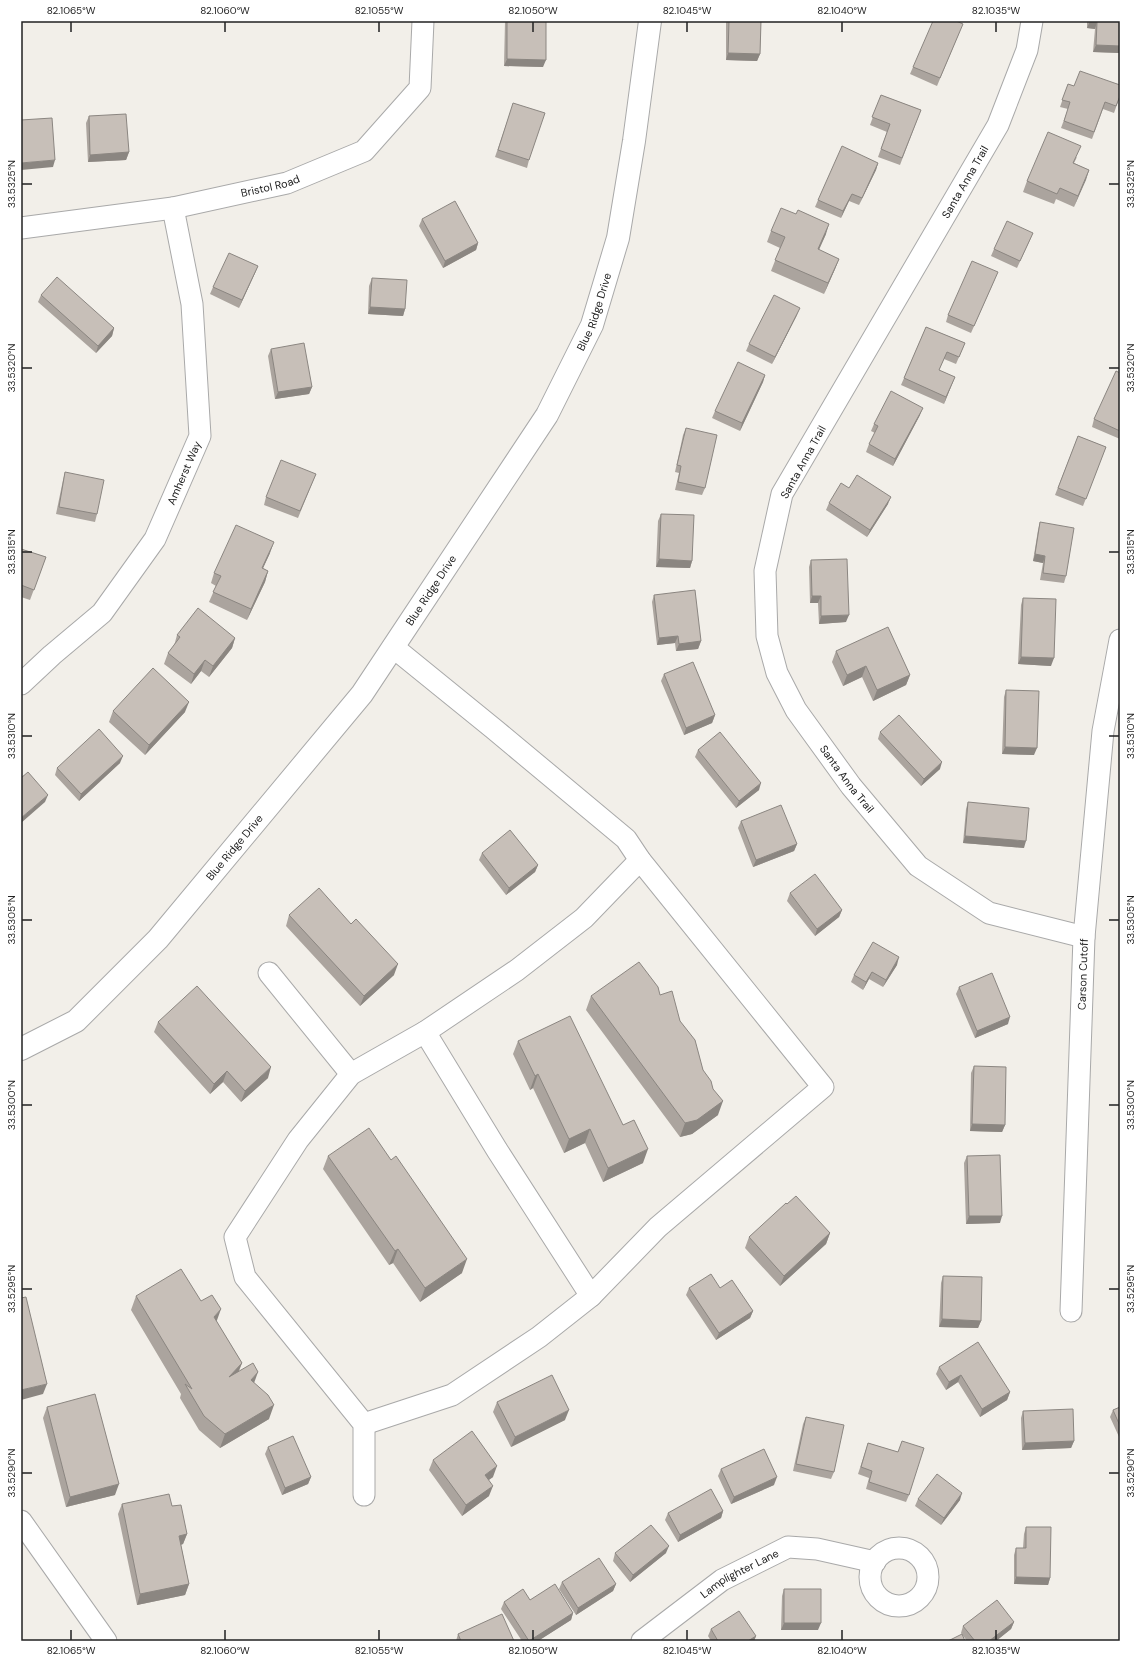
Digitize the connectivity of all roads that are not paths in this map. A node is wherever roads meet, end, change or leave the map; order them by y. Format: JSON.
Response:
{"nodes":[{"id":1,"x":423,"y":21,"type":"edge"},
{"id":2,"x":650,"y":21,"type":"edge"},
{"id":3,"x":1032,"y":21,"type":"edge"},
{"id":4,"x":173,"y":208,"type":"junction"},
{"id":5,"x":21,"y":228,"type":"edge"},
{"id":6,"x":1120,"y":640,"type":"edge"},
{"id":7,"x":393,"y":647,"type":"junction"},
{"id":8,"x":21,"y":684,"type":"edge"},
{"id":9,"x":640,"y":860,"type":"junction"},
{"id":10,"x":1084,"y":937,"type":"junction"},
{"id":11,"x":269,"y":974,"type":"dead end"},
{"id":12,"x":425,"y":1032,"type":"junction"},
{"id":13,"x":21,"y":1049,"type":"edge"},
{"id":14,"x":351,"y":1074,"type":"junction"},
{"id":15,"x":592,"y":1296,"type":"junction"},
{"id":16,"x":1071,"y":1311,"type":"dead end"},
{"id":17,"x":364,"y":1424,"type":"junction"},
{"id":18,"x":364,"y":1495,"type":"dead end"},
{"id":19,"x":21,"y":1521,"type":"edge"},
{"id":20,"x":875,"y":1562,"type":"dead end"},
{"id":21,"x":106,"y":1641,"type":"edge"},
{"id":22,"x":642,"y":1641,"type":"edge"}],
"edges":[{"from":1,"to":4,"type":"street","name":"Bristol Road"},
{"from":2,"to":7,"type":"street","name":"Blue Ridge Drive"},
{"from":3,"to":10,"type":"street","name":"Santa Anna Trail"},
{"from":4,"to":5,"type":"street","name":"Bristol Road"},
{"from":4,"to":8,"type":"street","name":"Amherst Way"},
{"from":6,"to":10,"type":"street","name":"Carson Cutoff"},
{"from":7,"to":9,"type":"street"},
{"from":7,"to":13,"type":"street","name":"Blue Ridge Drive"},
{"from":9,"to":12,"type":"street"},
{"from":9,"to":15,"type":"street"},
{"from":10,"to":16,"type":"street","name":"Carson Cutoff"},
{"from":11,"to":14,"type":"street"},
{"from":12,"to":14,"type":"street"},
{"from":12,"to":15,"type":"street"},
{"from":14,"to":17,"type":"street"},
{"from":15,"to":17,"type":"street"},
{"from":17,"to":18,"type":"street"},
{"from":19,"to":21,"type":"street"},
{"from":20,"to":22,"type":"street","name":"Lamplighter Lane"}]}
